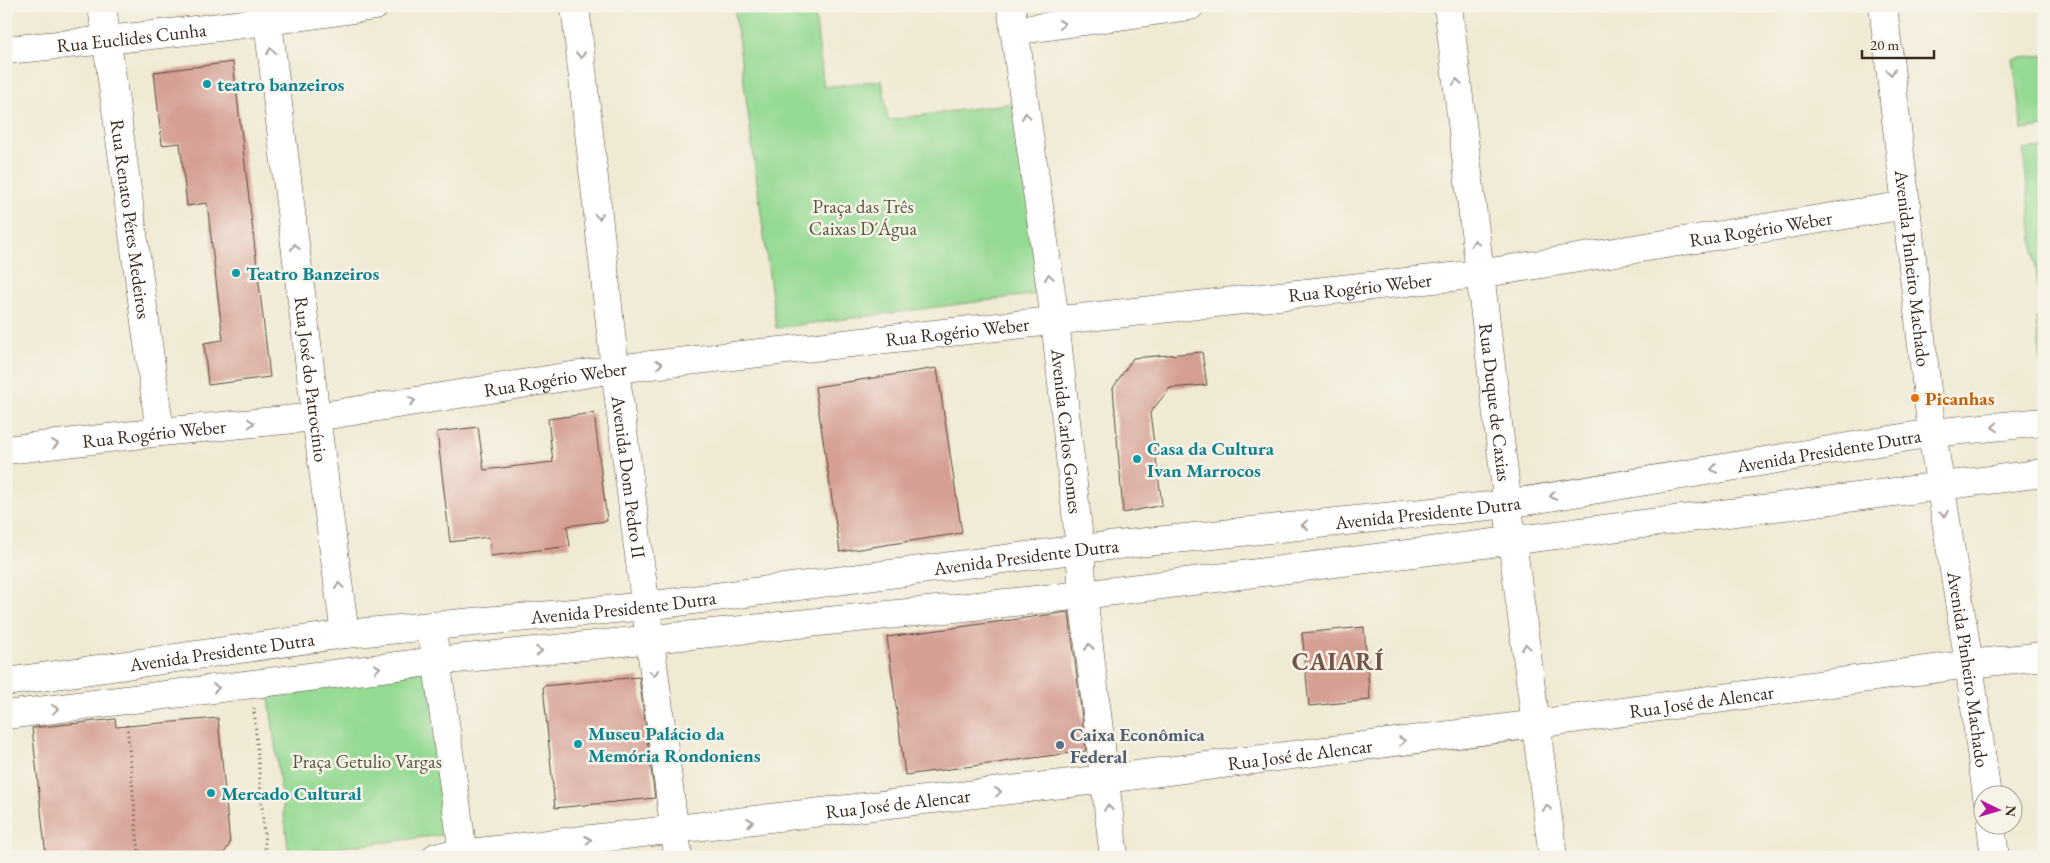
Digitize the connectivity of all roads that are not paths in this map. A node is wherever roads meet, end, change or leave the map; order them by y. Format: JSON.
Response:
{"nodes":[{"id":1,"x":102,"y":6,"type":"edge"},
{"id":2,"x":375,"y":6,"type":"edge"},
{"id":3,"x":576,"y":6,"type":"edge"},
{"id":4,"x":1190,"y":6,"type":"edge"},
{"id":5,"x":1448,"y":6,"type":"edge"},
{"id":6,"x":1883,"y":6,"type":"edge"},
{"id":7,"x":267,"y":14,"type":"edge"},
{"id":8,"x":1012,"y":19,"type":"edge"},
{"id":9,"x":107,"y":41,"type":"junction"},
{"id":10,"x":6,"y":50,"type":"edge"},
{"id":11,"x":1907,"y":205,"type":"junction"},
{"id":12,"x":1479,"y":274,"type":"junction"},
{"id":13,"x":1054,"y":320,"type":"junction"},
{"id":14,"x":615,"y":369,"type":"junction"},
{"id":15,"x":316,"y":417,"type":"junction"},
{"id":16,"x":2044,"y":422,"type":"edge"},
{"id":17,"x":160,"y":432,"type":"junction"},
{"id":18,"x":1932,"y":433,"type":"junction"},
{"id":19,"x":6,"y":450,"type":"edge"},
{"id":20,"x":2044,"y":473,"type":"edge"},
{"id":21,"x":1939,"y":486,"type":"junction"},
{"id":22,"x":1508,"y":504,"type":"junction"},
{"id":23,"x":1512,"y":540,"type":"junction"},
{"id":24,"x":1080,"y":549,"type":"junction"},
{"id":25,"x":1082,"y":595,"type":"junction"},
{"id":26,"x":647,"y":606,"type":"junction"},
{"id":27,"x":431,"y":627,"type":"junction"},
{"id":28,"x":345,"y":634,"type":"junction"},
{"id":29,"x":650,"y":640,"type":"junction"},
{"id":30,"x":2044,"y":656,"type":"edge"},
{"id":31,"x":437,"y":661,"type":"junction"},
{"id":32,"x":1969,"y":664,"type":"junction"},
{"id":33,"x":6,"y":682,"type":"edge"},
{"id":34,"x":6,"y":715,"type":"edge"},
{"id":35,"x":1536,"y":724,"type":"junction"},
{"id":36,"x":1105,"y":780,"type":"junction"},
{"id":37,"x":1986,"y":786,"type":"edge"},
{"id":38,"x":1992,"y":836,"type":"edge"},
{"id":39,"x":676,"y":844,"type":"edge"},
{"id":40,"x":463,"y":853,"type":"junction"},
{"id":41,"x":436,"y":857,"type":"edge"},
{"id":42,"x":1114,"y":857,"type":"edge"},
{"id":43,"x":1553,"y":857,"type":"edge"},
{"id":44,"x":1995,"y":857,"type":"edge"}],
"edges":[{"from":1,"to":9,"type":"street","name":"Rua Renato Péres Medeiros"},
{"from":2,"to":7,"type":"street","name":"Rua Euclides Cunha"},
{"from":3,"to":14,"type":"street","name":"Avenida Dom Pedro II","one_way":true},
{"from":8,"to":4,"type":"street","one_way":true},
{"from":12,"to":5,"type":"street","name":"Rua Duque de Caxias","one_way":true},
{"from":6,"to":11,"type":"street","name":"Avenida Pinheiro Machado","one_way":true},
{"from":7,"to":9,"type":"street","name":"Rua Euclides Cunha"},
{"from":15,"to":7,"type":"street","name":"Rua José do Patrocínio","one_way":true},
{"from":13,"to":8,"type":"street","name":"Avenida Carlos Gomes","one_way":true},
{"from":9,"to":10,"type":"street","name":"Rua Euclides Cunha"},
{"from":9,"to":17,"type":"street","name":"Rua Renato Péres Medeiros"},
{"from":11,"to":12,"type":"street","name":"Rua Rogério Weber"},
{"from":11,"to":18,"type":"street","name":"Avenida Pinheiro Machado"},
{"from":12,"to":13,"type":"street","name":"Rua Rogério Weber"},
{"from":12,"to":22,"type":"street","name":"Rua Duque de Caxias"},
{"from":14,"to":13,"type":"street","name":"Rua Rogério Weber","one_way":true},
{"from":13,"to":24,"type":"street","name":"Avenida Carlos Gomes"},
{"from":15,"to":14,"type":"street","name":"Rua Rogério Weber","one_way":true},
{"from":14,"to":26,"type":"street","name":"Avenida Dom Pedro II"},
{"from":17,"to":15,"type":"street","name":"Rua Rogério Weber","one_way":true},
{"from":28,"to":15,"type":"street","name":"Rua José do Patrocínio","one_way":true},
{"from":16,"to":18,"type":"street","name":"Avenida Presidente Dutra","one_way":true},
{"from":19,"to":17,"type":"street","name":"Rua Rogério Weber","one_way":true},
{"from":18,"to":21,"type":"street","name":"Avenida Pinheiro Machado"},
{"from":18,"to":22,"type":"street","name":"Avenida Presidente Dutra","one_way":true},
{"from":20,"to":21,"type":"street","name":"Avenida Presidente Dutra"},
{"from":21,"to":23,"type":"street","name":"Avenida Presidente Dutra"},
{"from":21,"to":32,"type":"street","name":"Avenida Pinheiro Machado","one_way":true},
{"from":22,"to":23,"type":"street","name":"Rua Duque de Caxias"},
{"from":22,"to":24,"type":"street","name":"Avenida Presidente Dutra","one_way":true},
{"from":23,"to":25,"type":"street","name":"Avenida Presidente Dutra"},
{"from":35,"to":23,"type":"street","name":"Rua Duque de Caxias","one_way":true},
{"from":24,"to":25,"type":"street","name":"Avenida Carlos Gomes"},
{"from":24,"to":26,"type":"street","name":"Avenida Presidente Dutra"},
{"from":25,"to":29,"type":"street","name":"Avenida Presidente Dutra"},
{"from":36,"to":25,"type":"street","name":"Avenida Carlos Gomes","one_way":true},
{"from":26,"to":27,"type":"street","name":"Avenida Presidente Dutra"},
{"from":26,"to":29,"type":"street","name":"Avenida Dom Pedro II"},
{"from":27,"to":28,"type":"street","name":"Avenida Presidente Dutra"},
{"from":27,"to":31,"type":"street"},
{"from":28,"to":33,"type":"street","name":"Avenida Presidente Dutra"},
{"from":31,"to":29,"type":"street","name":"Avenida Presidente Dutra","one_way":true},
{"from":29,"to":39,"type":"street","name":"Avenida Dom Pedro II","one_way":true},
{"from":30,"to":32,"type":"street","name":"Rua José de Alencar"},
{"from":34,"to":31,"type":"street","name":"Avenida Presidente Dutra","one_way":true},
{"from":31,"to":40,"type":"street"},
{"from":32,"to":35,"type":"street","name":"Rua José de Alencar"},
{"from":32,"to":37,"type":"street","name":"Avenida Pinheiro Machado"},
{"from":36,"to":35,"type":"street","name":"Rua José de Alencar","one_way":true},
{"from":43,"to":35,"type":"street","name":"Rua Duque de Caxias","one_way":true},
{"from":39,"to":36,"type":"street","name":"Rua José de Alencar","one_way":true},
{"from":42,"to":36,"type":"street","name":"Avenida Carlos Gomes","one_way":true},
{"from":38,"to":44,"type":"street"},
{"from":40,"to":39,"type":"street","name":"Rua José de Alencar","one_way":true},
{"from":40,"to":41,"type":"street","name":"Rua José de Alencar"}]}
